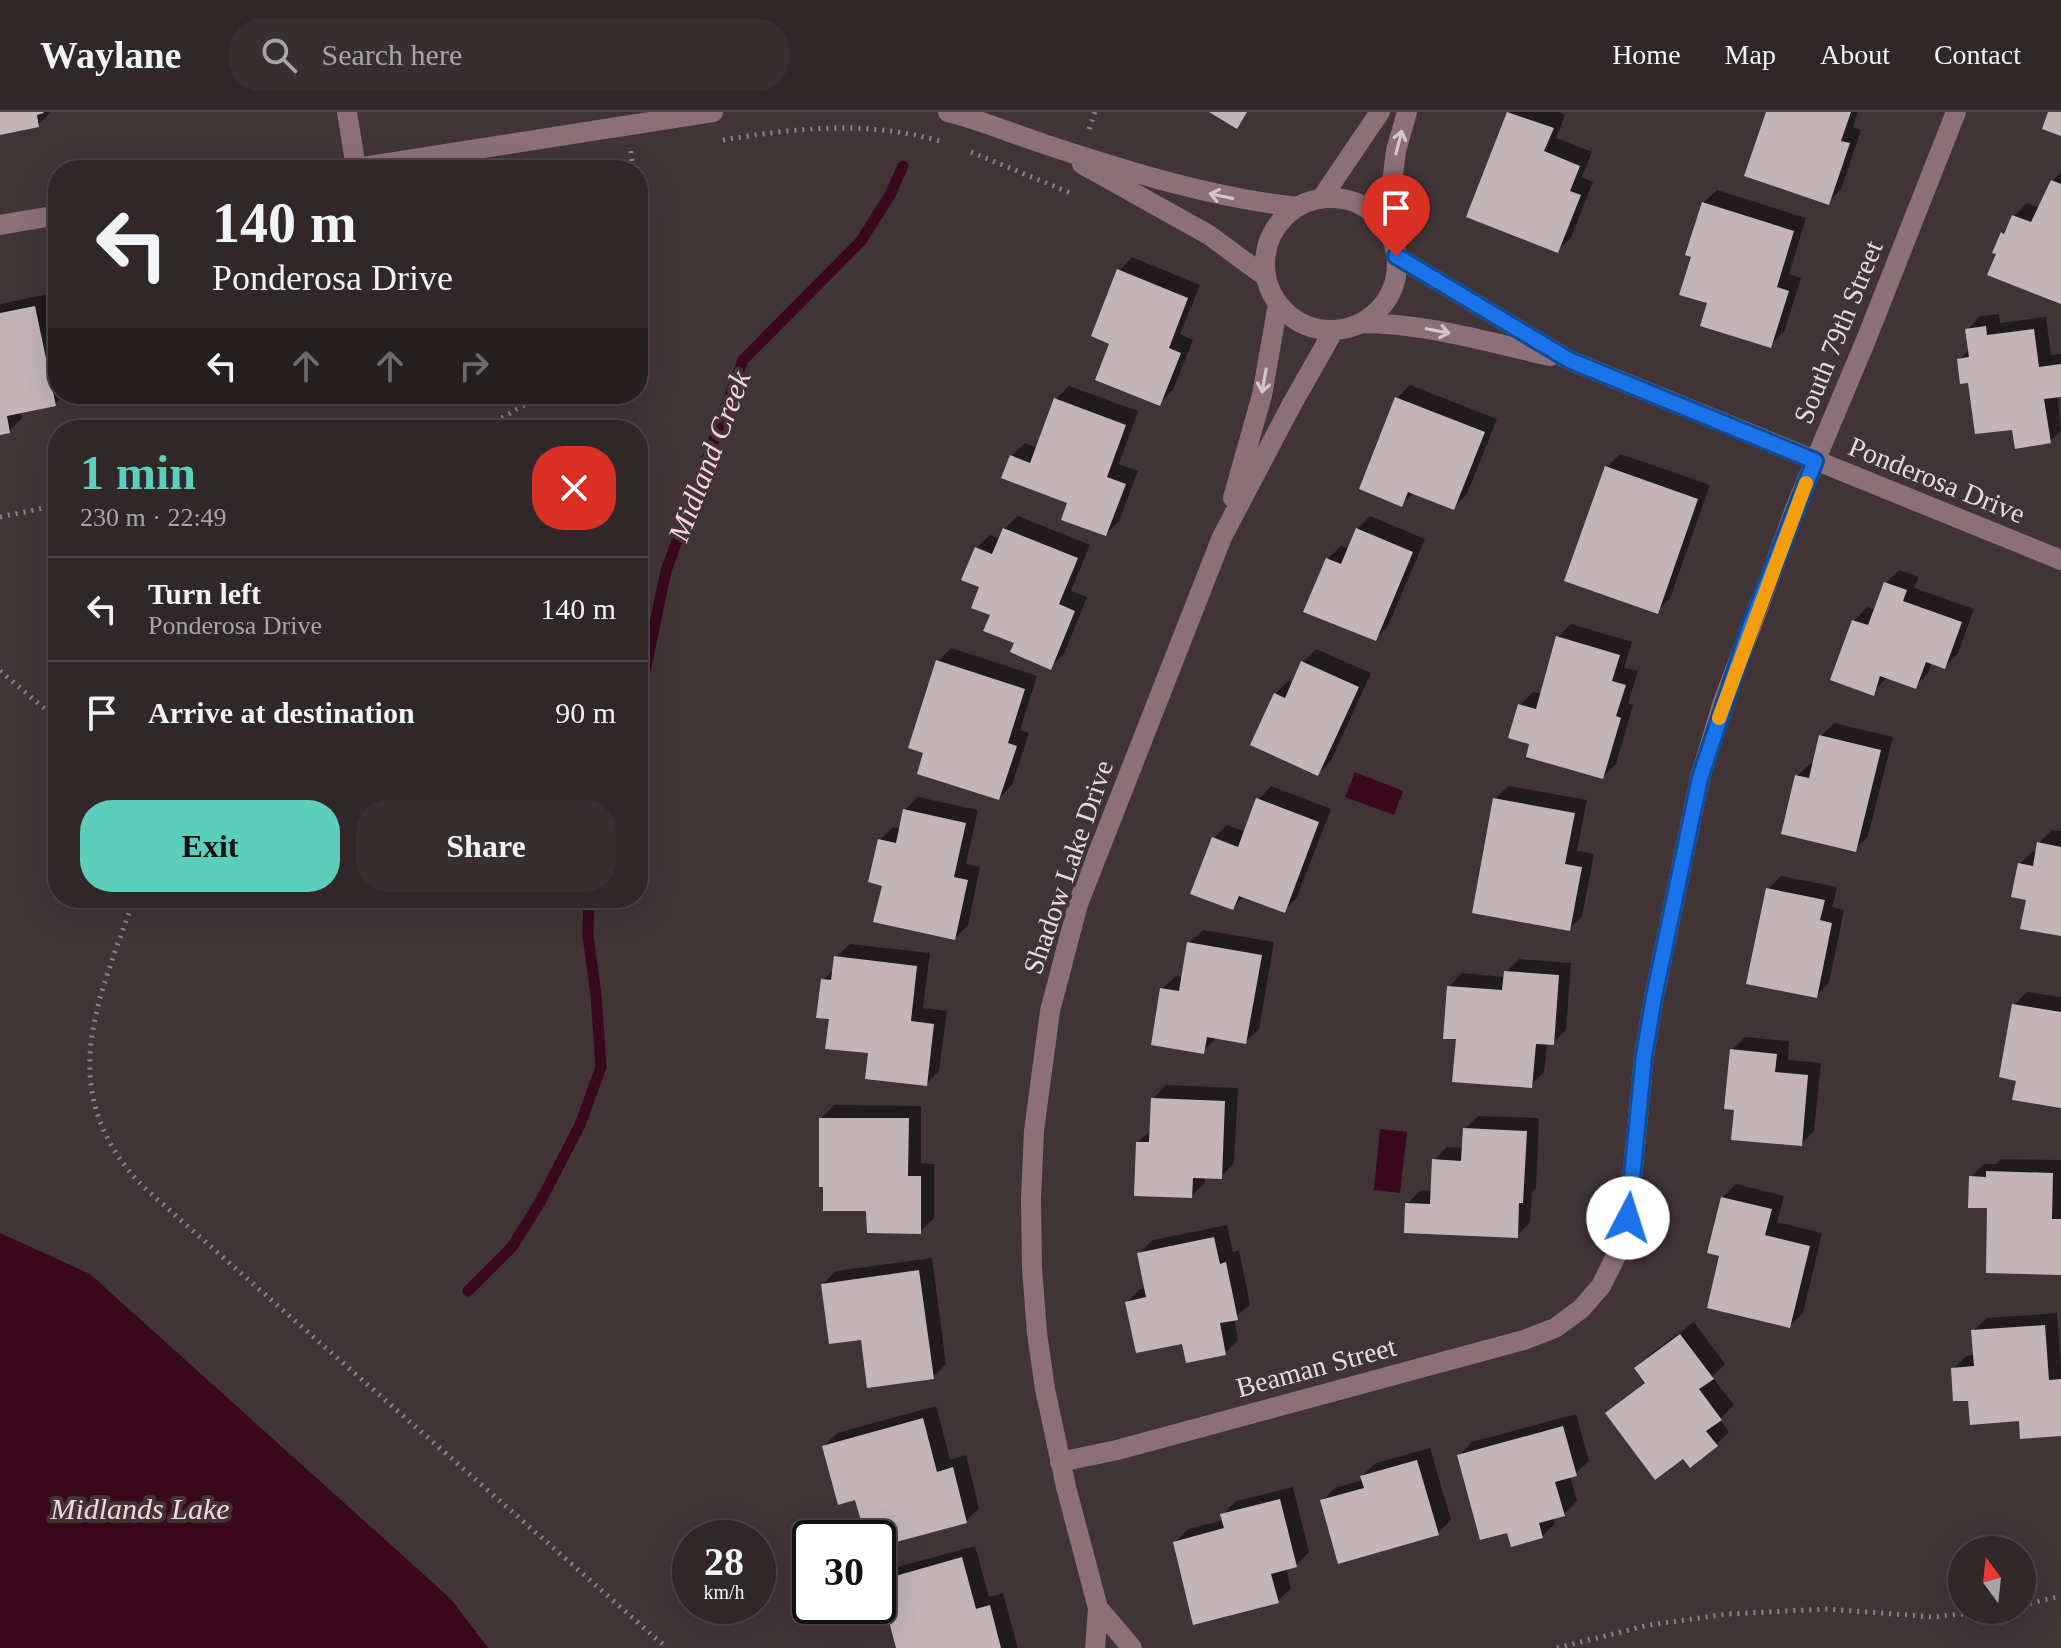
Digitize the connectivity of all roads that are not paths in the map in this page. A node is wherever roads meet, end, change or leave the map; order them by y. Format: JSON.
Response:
{"nodes":[{"id":1,"x":347,"y":112,"type":"edge"},
{"id":2,"x":713,"y":112,"type":"edge"},
{"id":3,"x":948,"y":112,"type":"edge"},
{"id":4,"x":1380,"y":112,"type":"edge"},
{"id":5,"x":1407,"y":112,"type":"edge"},
{"id":6,"x":1956,"y":112,"type":"edge"},
{"id":7,"x":1050,"y":147,"type":"junction"},
{"id":8,"x":350,"y":160,"type":"edge"},
{"id":9,"x":407,"y":160,"type":"edge"},
{"id":10,"x":1321,"y":199,"type":"junction"},
{"id":11,"x":1298,"y":207,"type":"junction"},
{"id":12,"x":48,"y":217,"type":"edge"},
{"id":13,"x":0,"y":225,"type":"edge"},
{"id":14,"x":1386,"y":228,"type":"junction"},
{"id":15,"x":1396,"y":256,"type":"junction"},
{"id":16,"x":1266,"y":277,"type":"junction"},
{"id":17,"x":1278,"y":304,"type":"junction"},
{"id":18,"x":1360,"y":323,"type":"junction"},
{"id":19,"x":1334,"y":330,"type":"junction"},
{"id":20,"x":1569,"y":360,"type":"junction"},
{"id":21,"x":1815,"y":461,"type":"junction"},
{"id":22,"x":1222,"y":537,"type":"junction"},
{"id":23,"x":2061,"y":560,"type":"edge"},
{"id":24,"x":1581,"y":1309,"type":"joint"},
{"id":25,"x":1060,"y":1462,"type":"junction"},
{"id":26,"x":1098,"y":1608,"type":"junction"},
{"id":27,"x":1095,"y":1648,"type":"edge"},
{"id":28,"x":1132,"y":1648,"type":"edge"}],
"edges":[{"from":1,"to":8,"type":"street"},
{"from":2,"to":9,"type":"street"},
{"from":3,"to":7,"type":"street"},
{"from":4,"to":10,"type":"street"},
{"from":14,"to":5,"type":"street","one_way":true},
{"from":6,"to":21,"type":"street","name":"South 79th Street"},
{"from":11,"to":7,"type":"street","one_way":true},
{"from":7,"to":16,"type":"street"},
{"from":10,"to":11,"type":"street"},
{"from":10,"to":14,"type":"street"},
{"from":11,"to":16,"type":"street"},
{"from":12,"to":13,"type":"street"},
{"from":14,"to":15,"type":"street"},
{"from":15,"to":18,"type":"street"},
{"from":15,"to":20,"type":"street","name":"Ponderosa Drive"},
{"from":16,"to":17,"type":"street"},
{"from":17,"to":19,"type":"street"},
{"from":17,"to":22,"type":"street","name":"Shadow Lake Drive","one_way":true},
{"from":18,"to":19,"type":"street"},
{"from":18,"to":20,"type":"street","name":"Ponderosa Drive","one_way":true},
{"from":19,"to":22,"type":"street","name":"Shadow Lake Drive"},
{"from":20,"to":21,"type":"street","name":"Ponderosa Drive"},
{"from":21,"to":23,"type":"street","name":"Ponderosa Drive"},
{"from":21,"to":24,"type":"street","name":"South 79th Street"},
{"from":22,"to":25,"type":"street","name":"Shadow Lake Drive"},
{"from":24,"to":25,"type":"street","name":"Beaman Street"},
{"from":25,"to":26,"type":"street","name":"Shadow Lake Drive"},
{"from":26,"to":27,"type":"street","name":"Shadow Lake Drive"},
{"from":26,"to":28,"type":"street","name":"Shadow Lake Drive"}]}
